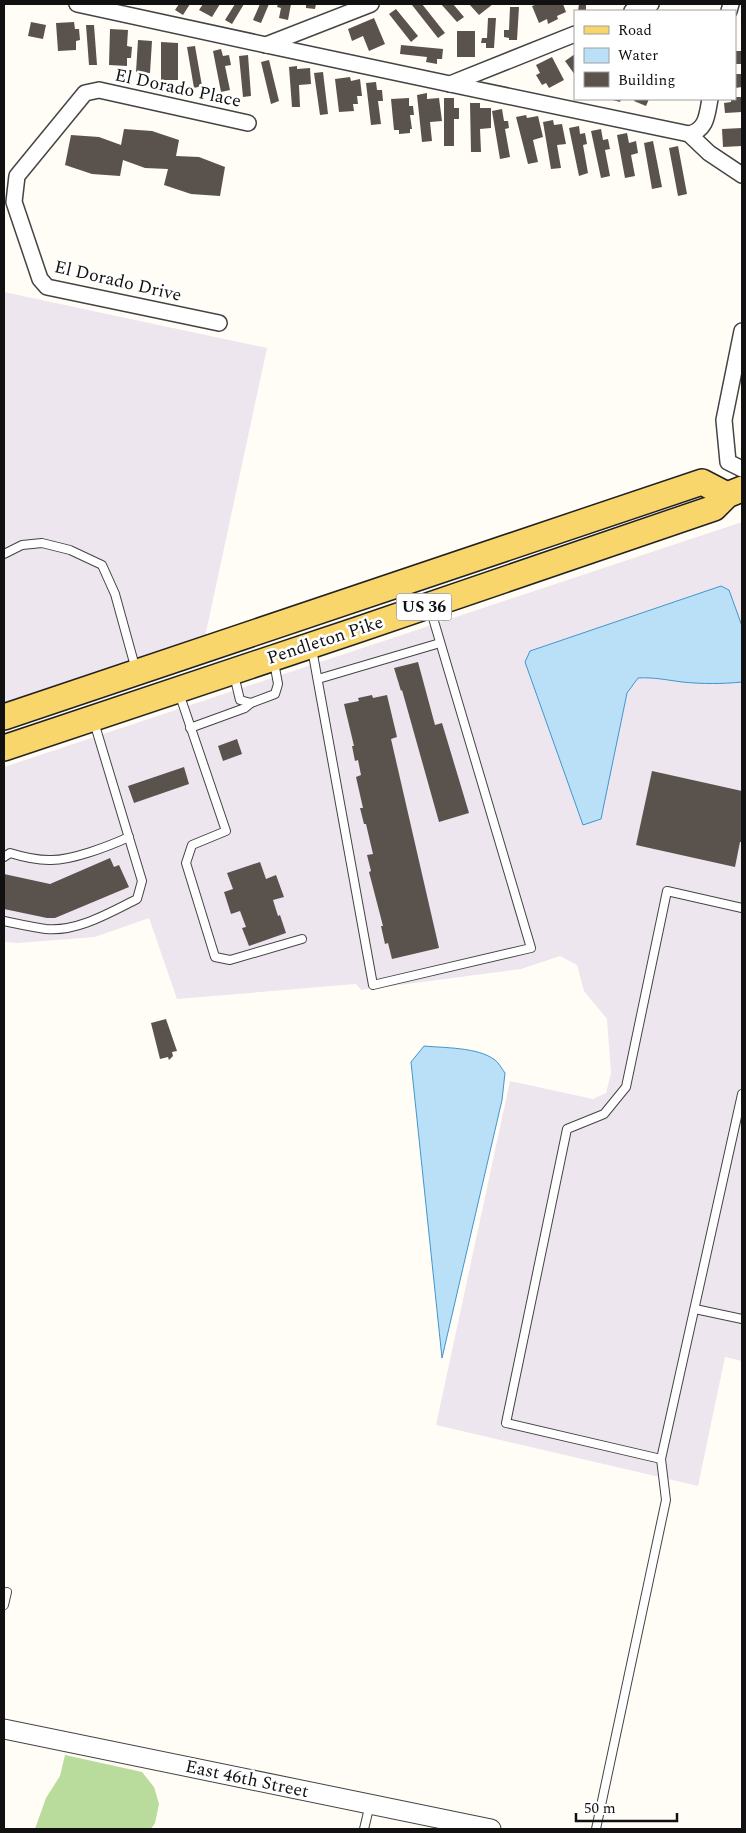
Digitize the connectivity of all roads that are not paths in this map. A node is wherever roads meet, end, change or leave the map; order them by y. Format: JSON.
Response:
{"nodes":[{"id":1,"x":77,"y":4,"type":"edge"},
{"id":2,"x":371,"y":4,"type":"edge"},
{"id":3,"x":651,"y":4,"type":"edge"},
{"id":4,"x":635,"y":10,"type":"edge"},
{"id":5,"x":574,"y":34,"type":"edge"},
{"id":6,"x":266,"y":46,"type":"junction"},
{"id":7,"x":450,"y":84,"type":"junction"},
{"id":8,"x":710,"y":100,"type":"edge"},
{"id":9,"x":248,"y":123,"type":"dead end"},
{"id":10,"x":689,"y":134,"type":"junction"},
{"id":11,"x":10,"y":174,"type":"edge"},
{"id":12,"x":742,"y":175,"type":"edge"},
{"id":13,"x":9,"y":201,"type":"edge"},
{"id":14,"x":218,"y":323,"type":"dead end"},
{"id":15,"x":742,"y":331,"type":"edge"},
{"id":16,"x":742,"y":469,"type":"edge"},
{"id":17,"x":734,"y":492,"type":"edge"},
{"id":18,"x":4,"y":554,"type":"edge"},
{"id":19,"x":429,"y":605,"type":"junction"},
{"id":20,"x":440,"y":643,"type":"junction"},
{"id":21,"x":311,"y":645,"type":"junction"},
{"id":22,"x":272,"y":657,"type":"junction"},
{"id":23,"x":233,"y":670,"type":"junction"},
{"id":24,"x":137,"y":672,"type":"junction"},
{"id":25,"x":318,"y":679,"type":"junction"},
{"id":26,"x":178,"y":689,"type":"junction"},
{"id":27,"x":251,"y":703,"type":"junction"},
{"id":28,"x":4,"y":717,"type":"edge"},
{"id":29,"x":92,"y":718,"type":"junction"},
{"id":30,"x":190,"y":728,"type":"junction"},
{"id":31,"x":4,"y":748,"type":"edge"},
{"id":32,"x":129,"y":837,"type":"junction"},
{"id":33,"x":4,"y":858,"type":"edge"},
{"id":34,"x":742,"y":908,"type":"edge"},
{"id":35,"x":4,"y":922,"type":"edge"},
{"id":36,"x":302,"y":939,"type":"dead end"},
{"id":37,"x":742,"y":1094,"type":"edge"},
{"id":38,"x":695,"y":1309,"type":"junction"},
{"id":39,"x":742,"y":1319,"type":"edge"},
{"id":40,"x":661,"y":1459,"type":"junction"},
{"id":41,"x":7,"y":1592,"type":"dead end"},
{"id":42,"x":4,"y":1605,"type":"edge"},
{"id":43,"x":4,"y":1729,"type":"edge"},
{"id":44,"x":370,"y":1804,"type":"junction"},
{"id":45,"x":364,"y":1829,"type":"edge"},
{"id":46,"x":488,"y":1829,"type":"edge"},
{"id":47,"x":596,"y":1829,"type":"edge"}],
"edges":[{"from":1,"to":6,"type":"street"},
{"from":2,"to":6,"type":"street"},
{"from":3,"to":4,"type":"street"},
{"from":5,"to":7,"type":"street"},
{"from":6,"to":7,"type":"street"},
{"from":7,"to":10,"type":"street"},
{"from":8,"to":10,"type":"street"},
{"from":9,"to":11,"type":"street","name":"El Dorado Place"},
{"from":10,"to":12,"type":"street"},
{"from":11,"to":13,"type":"street","name":"El Dorado Place"},
{"from":13,"to":14,"type":"street","name":"El Dorado Drive"},
{"from":15,"to":16,"type":"street"},
{"from":17,"to":19,"type":"main road","name":"Pendleton Pike","number":"US 36"},
{"from":17,"to":24,"type":"main road","name":"Pendleton Pike"},
{"from":18,"to":24,"type":"lane"},
{"from":19,"to":20,"type":"lane"},
{"from":19,"to":21,"type":"main road","name":"Pendleton Pike","number":"US 36"},
{"from":20,"to":25,"type":"lane"},
{"from":20,"to":25,"type":"lane"},
{"from":21,"to":22,"type":"main road","name":"Pendleton Pike","number":"US 36"},
{"from":21,"to":25,"type":"lane"},
{"from":22,"to":23,"type":"main road","name":"Pendleton Pike","number":"US 36"},
{"from":22,"to":27,"type":"lane"},
{"from":23,"to":26,"type":"main road","name":"Pendleton Pike","number":"US 36"},
{"from":23,"to":27,"type":"lane"},
{"from":24,"to":28,"type":"main road","name":"Pendleton Pike"},
{"from":26,"to":29,"type":"main road","name":"Pendleton Pike","number":"US 36"},
{"from":26,"to":30,"type":"lane"},
{"from":27,"to":30,"type":"lane"},
{"from":29,"to":31,"type":"main road","name":"Pendleton Pike","number":"US 36"},
{"from":29,"to":32,"type":"lane"},
{"from":30,"to":36,"type":"lane"},
{"from":32,"to":33,"type":"lane"},
{"from":32,"to":35,"type":"lane"},
{"from":34,"to":40,"type":"lane"},
{"from":37,"to":38,"type":"lane"},
{"from":38,"to":39,"type":"lane"},
{"from":38,"to":40,"type":"lane"},
{"from":40,"to":47,"type":"lane"},
{"from":41,"to":42,"type":"lane"},
{"from":43,"to":44,"type":"street","name":"East 46th Street"},
{"from":44,"to":45,"type":"lane"},
{"from":44,"to":46,"type":"street","name":"East 46th Street"}]}
